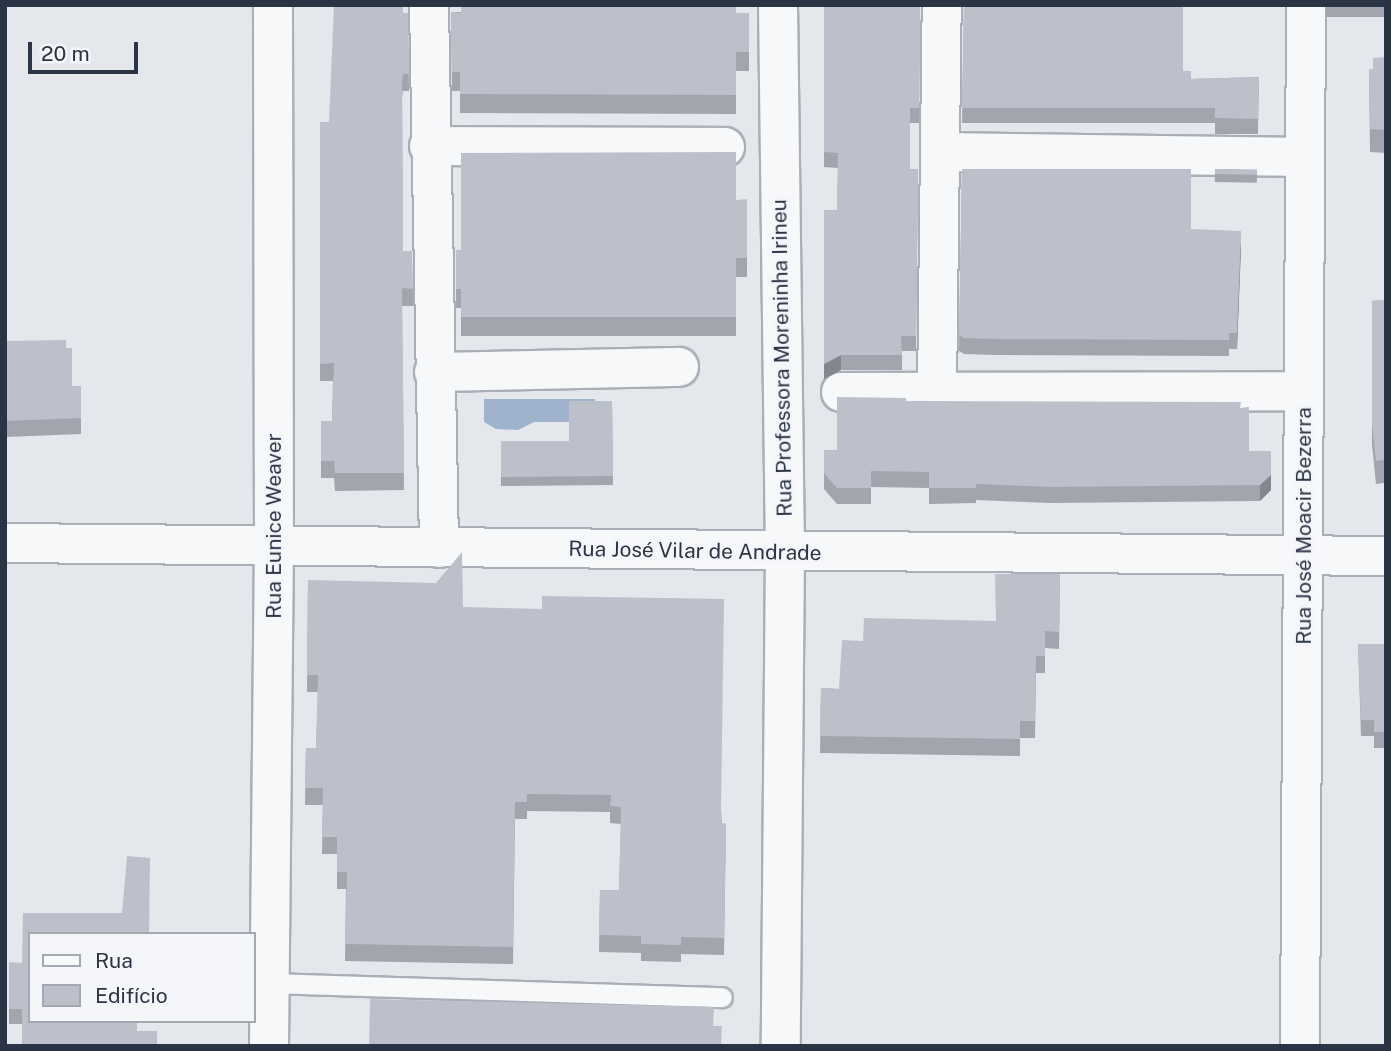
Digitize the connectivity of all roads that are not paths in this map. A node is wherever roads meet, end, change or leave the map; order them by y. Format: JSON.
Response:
{"nodes":[{"id":1,"x":273,"y":5,"type":"edge"},
{"id":2,"x":429,"y":5,"type":"edge"},
{"id":3,"x":778,"y":5,"type":"edge"},
{"id":4,"x":942,"y":5,"type":"edge"},
{"id":5,"x":1306,"y":5,"type":"edge"},
{"id":6,"x":429,"y":146,"type":"junction"},
{"id":7,"x":724,"y":147,"type":"dead end"},
{"id":8,"x":941,"y":152,"type":"junction"},
{"id":9,"x":1305,"y":157,"type":"junction"},
{"id":10,"x":679,"y":367,"type":"dead end"},
{"id":11,"x":434,"y":372,"type":"junction"},
{"id":12,"x":1304,"y":391,"type":"junction"},
{"id":13,"x":937,"y":392,"type":"junction"},
{"id":14,"x":841,"y":393,"type":"dead end"},
{"id":15,"x":5,"y":543,"type":"edge"},
{"id":16,"x":274,"y":546,"type":"junction"},
{"id":17,"x":439,"y":548,"type":"junction"},
{"id":18,"x":785,"y":551,"type":"junction"},
{"id":19,"x":1305,"y":556,"type":"junction"},
{"id":20,"x":1386,"y":556,"type":"edge"},
{"id":21,"x":270,"y":983,"type":"junction"},
{"id":22,"x":722,"y":997,"type":"dead end"},
{"id":23,"x":269,"y":1046,"type":"edge"},
{"id":24,"x":781,"y":1046,"type":"edge"},
{"id":25,"x":1300,"y":1046,"type":"edge"}],
"edges":[{"from":1,"to":16,"type":"street","name":"Rua Eunice Weaver"},
{"from":2,"to":6,"type":"street"},
{"from":3,"to":18,"type":"street","name":"Rua Professora Moreninha Irineu"},
{"from":4,"to":8,"type":"street"},
{"from":5,"to":9,"type":"street","name":"Rua José Moacir Bezerra"},
{"from":6,"to":7,"type":"street"},
{"from":6,"to":11,"type":"street"},
{"from":8,"to":9,"type":"street"},
{"from":8,"to":13,"type":"street"},
{"from":9,"to":12,"type":"street","name":"Rua José Moacir Bezerra"},
{"from":10,"to":11,"type":"street"},
{"from":11,"to":17,"type":"street"},
{"from":12,"to":13,"type":"street"},
{"from":12,"to":19,"type":"street","name":"Rua José Moacir Bezerra"},
{"from":13,"to":14,"type":"street"},
{"from":15,"to":16,"type":"street","name":"Rua José Vilar de Andrade"},
{"from":16,"to":17,"type":"street","name":"Rua José Vilar de Andrade"},
{"from":16,"to":21,"type":"street","name":"Rua Eunice Weaver"},
{"from":17,"to":18,"type":"street","name":"Rua José Vilar de Andrade"},
{"from":18,"to":19,"type":"street","name":"Rua José Vilar de Andrade"},
{"from":18,"to":24,"type":"street","name":"Rua Professora Moreninha Irineu"},
{"from":19,"to":20,"type":"street","name":"Rua José Vilar de Andrade"},
{"from":19,"to":25,"type":"street","name":"Rua José Moacir Bezerra"},
{"from":21,"to":22,"type":"lane"},
{"from":21,"to":23,"type":"street","name":"Rua Eunice Weaver"}]}
